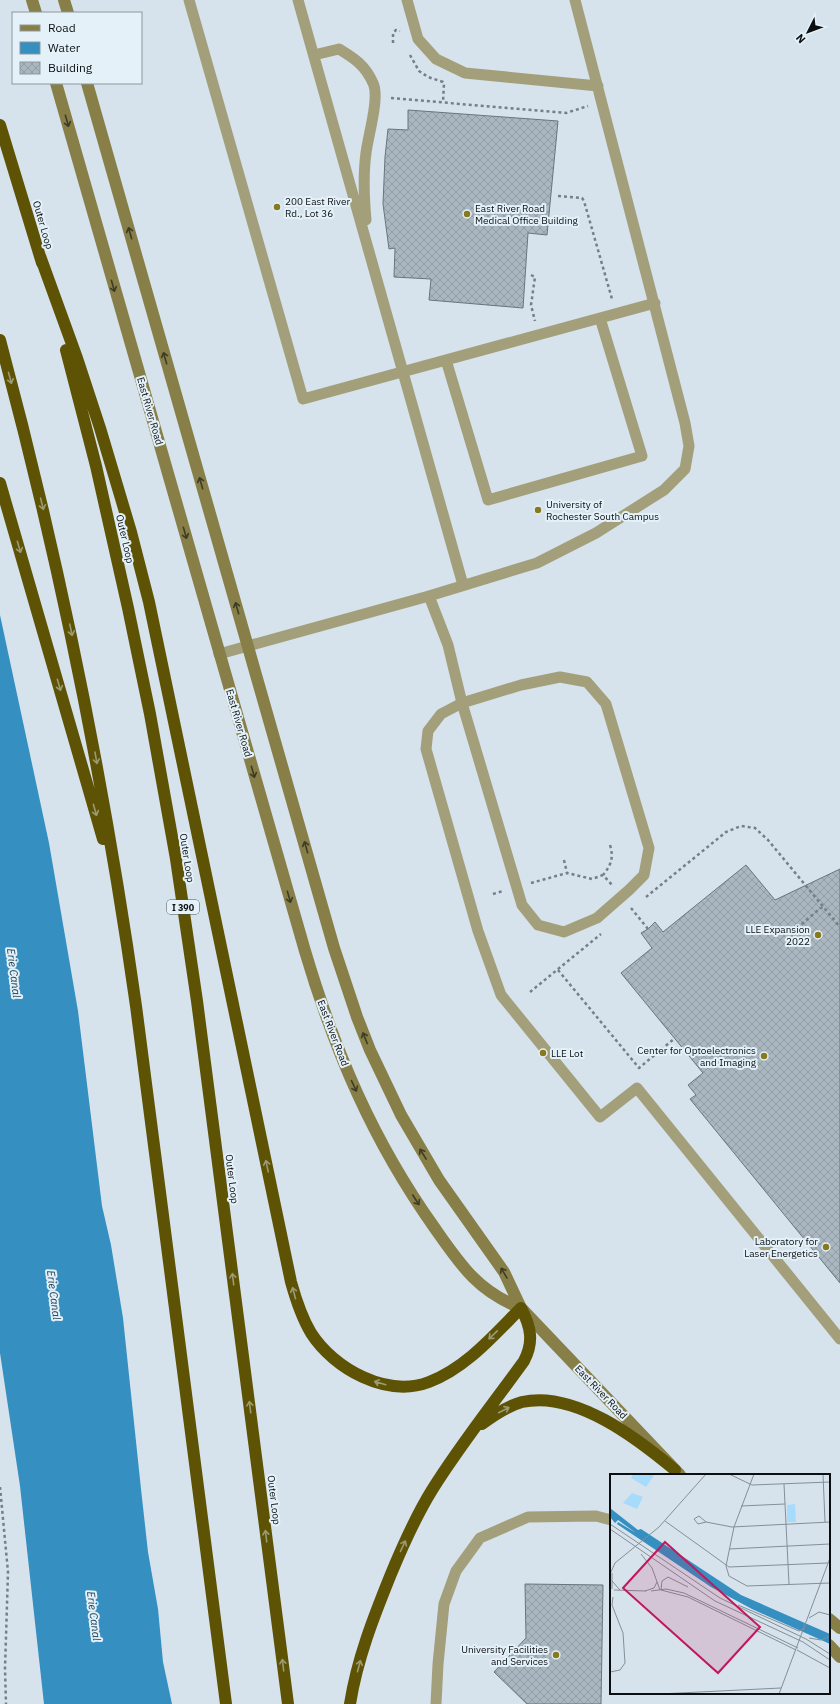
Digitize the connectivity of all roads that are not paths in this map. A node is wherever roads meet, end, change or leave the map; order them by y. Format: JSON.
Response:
{"nodes":[{"id":1,"x":32,"y":0,"type":"edge"},
{"id":2,"x":64,"y":0,"type":"edge"},
{"id":3,"x":190,"y":0,"type":"edge"},
{"id":4,"x":298,"y":0,"type":"edge"},
{"id":5,"x":407,"y":0,"type":"edge"},
{"id":6,"x":575,"y":0,"type":"edge"},
{"id":7,"x":36,"y":12,"type":"edge"},
{"id":8,"x":68,"y":12,"type":"edge"},
{"id":9,"x":314,"y":55,"type":"junction"},
{"id":10,"x":56,"y":84,"type":"edge"},
{"id":11,"x":87,"y":84,"type":"edge"},
{"id":12,"x":598,"y":86,"type":"junction"},
{"id":13,"x":0,"y":125,"type":"edge"},
{"id":14,"x":368,"y":245,"type":"junction"},
{"id":15,"x":40,"y":256,"type":"junction"},
{"id":16,"x":655,"y":303,"type":"junction"},
{"id":17,"x":600,"y":318,"type":"junction"},
{"id":18,"x":0,"y":340,"type":"edge"},
{"id":19,"x":446,"y":360,"type":"junction"},
{"id":20,"x":403,"y":372,"type":"junction"},
{"id":21,"x":0,"y":483,"type":"edge"},
{"id":22,"x":463,"y":586,"type":"junction"},
{"id":23,"x":429,"y":596,"type":"junction"},
{"id":24,"x":248,"y":645,"type":"junction"},
{"id":25,"x":219,"y":654,"type":"junction"},
{"id":26,"x":462,"y":703,"type":"junction"},
{"id":27,"x":120,"y":899,"type":"junction"},
{"id":28,"x":521,"y":1308,"type":"junction"},
{"id":29,"x":840,"y":1340,"type":"edge"},
{"id":30,"x":472,"y":1432,"type":"junction"},
{"id":31,"x":678,"y":1472,"type":"edge"},
{"id":32,"x":610,"y":1520,"type":"edge"},
{"id":33,"x":830,"y":1620,"type":"edge"},
{"id":34,"x":840,"y":1628,"type":"edge"},
{"id":35,"x":830,"y":1646,"type":"edge"},
{"id":36,"x":840,"y":1657,"type":"edge"},
{"id":37,"x":226,"y":1704,"type":"edge"},
{"id":38,"x":288,"y":1704,"type":"edge"},
{"id":39,"x":350,"y":1704,"type":"edge"},
{"id":40,"x":436,"y":1704,"type":"edge"}],
"edges":[{"from":1,"to":7,"type":"street"},
{"from":2,"to":8,"type":"street"},
{"from":3,"to":20,"type":"lane"},
{"from":4,"to":9,"type":"lane"},
{"from":5,"to":12,"type":"lane"},
{"from":6,"to":12,"type":"lane"},
{"from":9,"to":14,"type":"lane"},
{"from":9,"to":14,"type":"lane"},
{"from":10,"to":25,"type":"street","name":"East River Road","one_way":true},
{"from":24,"to":11,"type":"street","name":"East River Road","one_way":true},
{"from":12,"to":16,"type":"lane"},
{"from":13,"to":15,"type":"highway","name":"Outer Loop","number":"I 390"},
{"from":14,"to":20,"type":"lane"},
{"from":28,"to":15,"type":"highway","one_way":true},
{"from":38,"to":15,"type":"highway","name":"Outer Loop","number":"I 390","one_way":true},
{"from":16,"to":17,"type":"lane"},
{"from":16,"to":22,"type":"lane"},
{"from":17,"to":19,"type":"lane"},
{"from":17,"to":19,"type":"lane"},
{"from":18,"to":27,"type":"highway","one_way":true},
{"from":19,"to":20,"type":"lane"},
{"from":20,"to":22,"type":"lane"},
{"from":21,"to":27,"type":"highway","one_way":true},
{"from":22,"to":23,"type":"lane"},
{"from":23,"to":24,"type":"lane"},
{"from":23,"to":26,"type":"lane"},
{"from":24,"to":25,"type":"lane"},
{"from":28,"to":24,"type":"street","name":"East River Road","one_way":true},
{"from":25,"to":28,"type":"street","name":"East River Road","one_way":true},
{"from":26,"to":26,"type":"lane"},
{"from":26,"to":29,"type":"lane"},
{"from":27,"to":37,"type":"highway"},
{"from":28,"to":30,"type":"highway"},
{"from":28,"to":31,"type":"street","name":"East River Road"},
{"from":30,"to":31,"type":"highway","one_way":true},
{"from":39,"to":30,"type":"highway","one_way":true},
{"from":32,"to":40,"type":"lane"},
{"from":33,"to":34,"type":"street"},
{"from":35,"to":36,"type":"street"}]}
